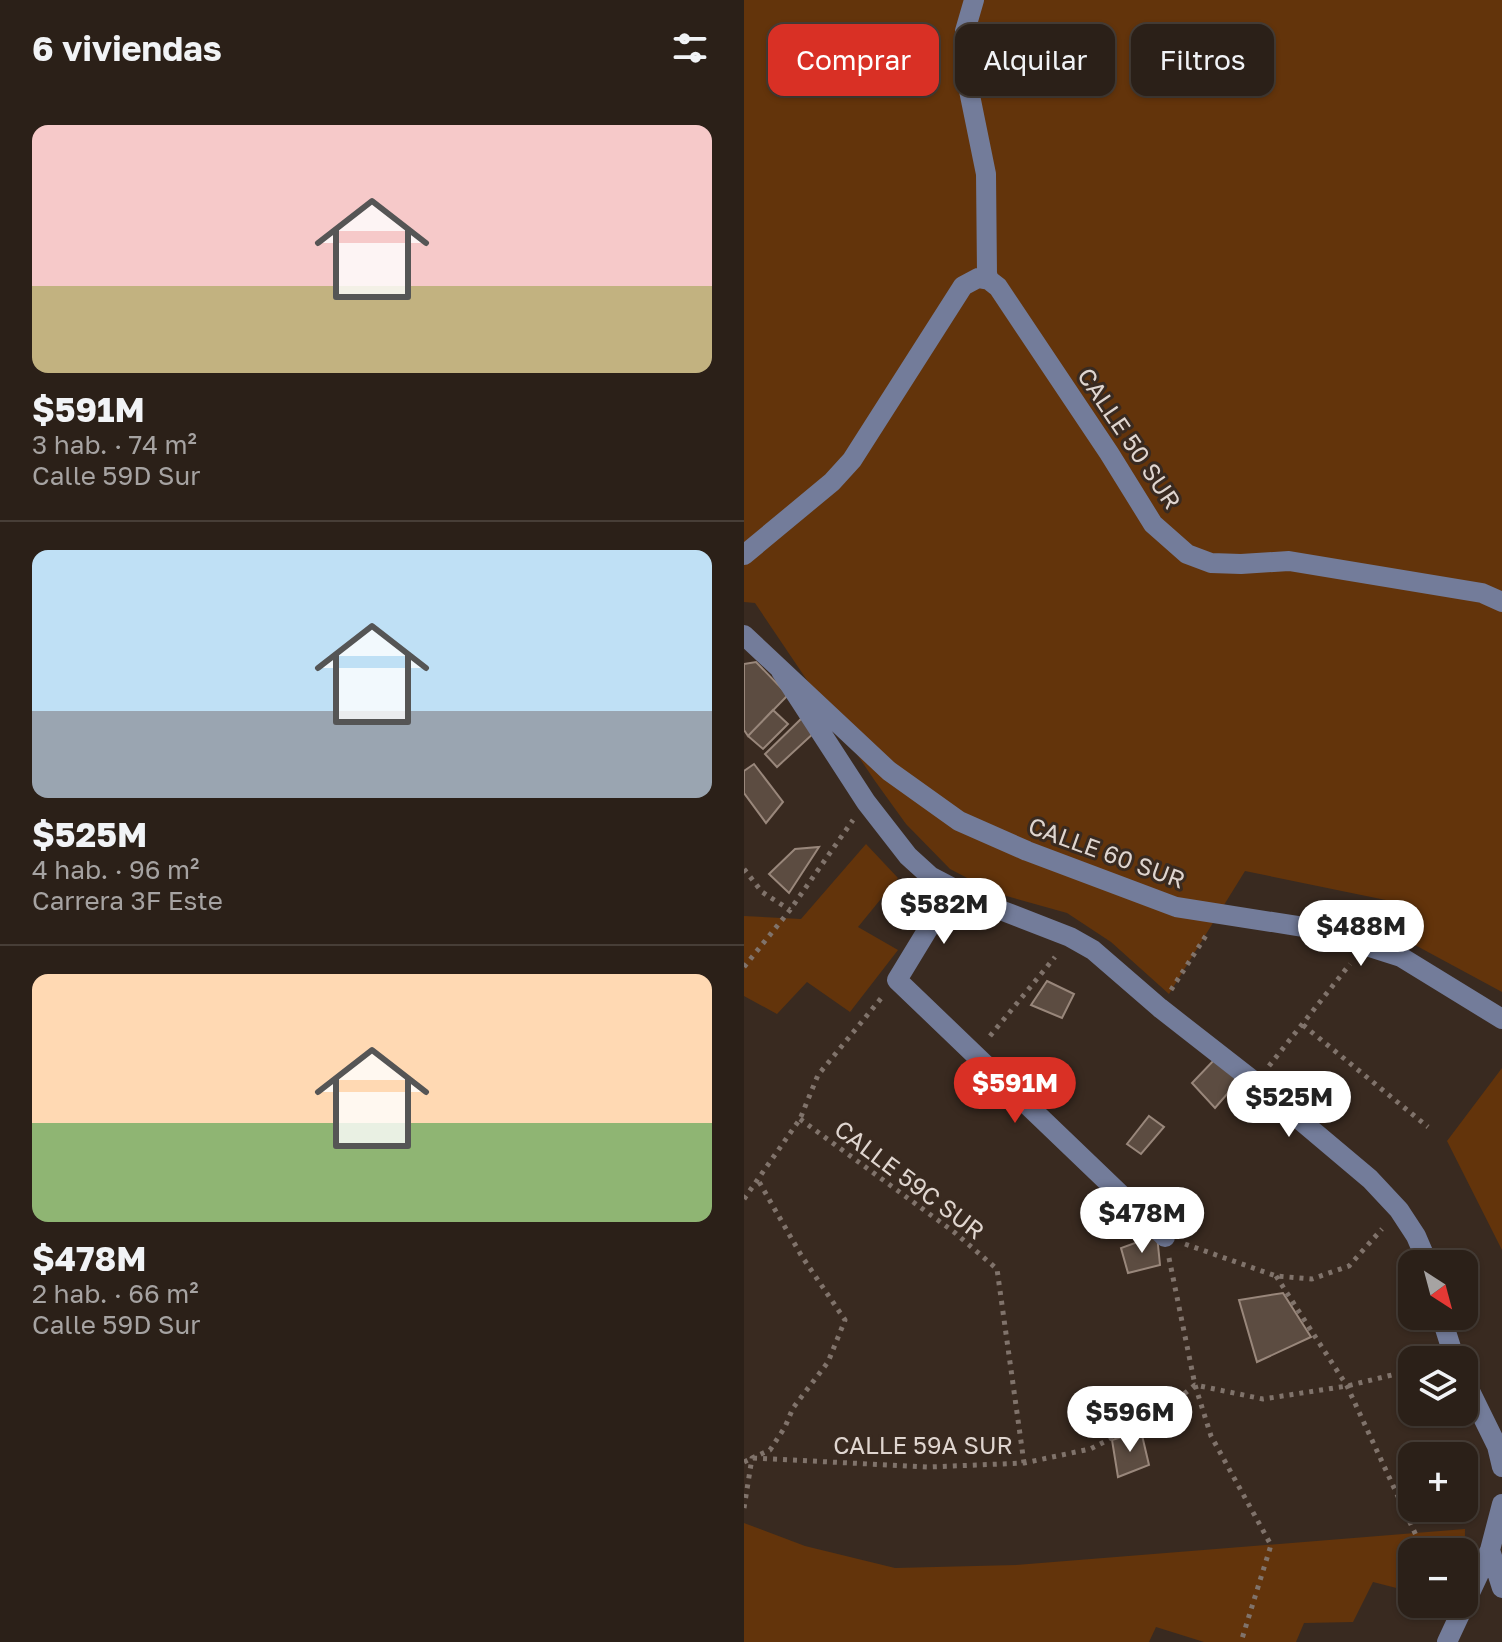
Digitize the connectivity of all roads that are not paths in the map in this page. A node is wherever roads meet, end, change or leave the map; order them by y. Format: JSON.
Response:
{"nodes":[{"id":1,"x":974,"y":0,"type":"edge"},
{"id":2,"x":989,"y":280,"type":"junction"},
{"id":3,"x":744,"y":555,"type":"edge"},
{"id":4,"x":1502,"y":602,"type":"edge"},
{"id":5,"x":744,"y":635,"type":"edge"},
{"id":6,"x":781,"y":671,"type":"junction"},
{"id":7,"x":953,"y":888,"type":"junction"},
{"id":8,"x":1502,"y":1019,"type":"edge"},
{"id":9,"x":1165,"y":1237,"type":"road end"},
{"id":10,"x":1422,"y":1250,"type":"edge"},
{"id":11,"x":1478,"y":1405,"type":"edge"},
{"id":12,"x":1499,"y":1444,"type":"edge"},
{"id":13,"x":1502,"y":1467,"type":"edge"},
{"id":14,"x":1502,"y":1504,"type":"edge"},
{"id":15,"x":1490,"y":1550,"type":"junction"},
{"id":16,"x":1502,"y":1588,"type":"edge"},
{"id":17,"x":1447,"y":1642,"type":"edge"}],
"edges":[{"from":1,"to":2,"type":"street"},
{"from":2,"to":3,"type":"street"},
{"from":2,"to":4,"type":"street","name":"CALLE 50 SUR"},
{"from":5,"to":6,"type":"street","name":"CALLE 60 SUR"},
{"from":6,"to":7,"type":"street"},
{"from":6,"to":8,"type":"street","name":"CALLE 60 SUR"},
{"from":7,"to":9,"type":"street"},
{"from":7,"to":10,"type":"street"},
{"from":11,"to":12,"type":"street"},
{"from":12,"to":13,"type":"street"},
{"from":14,"to":15,"type":"street"},
{"from":15,"to":16,"type":"street"},
{"from":15,"to":17,"type":"street"}]}
